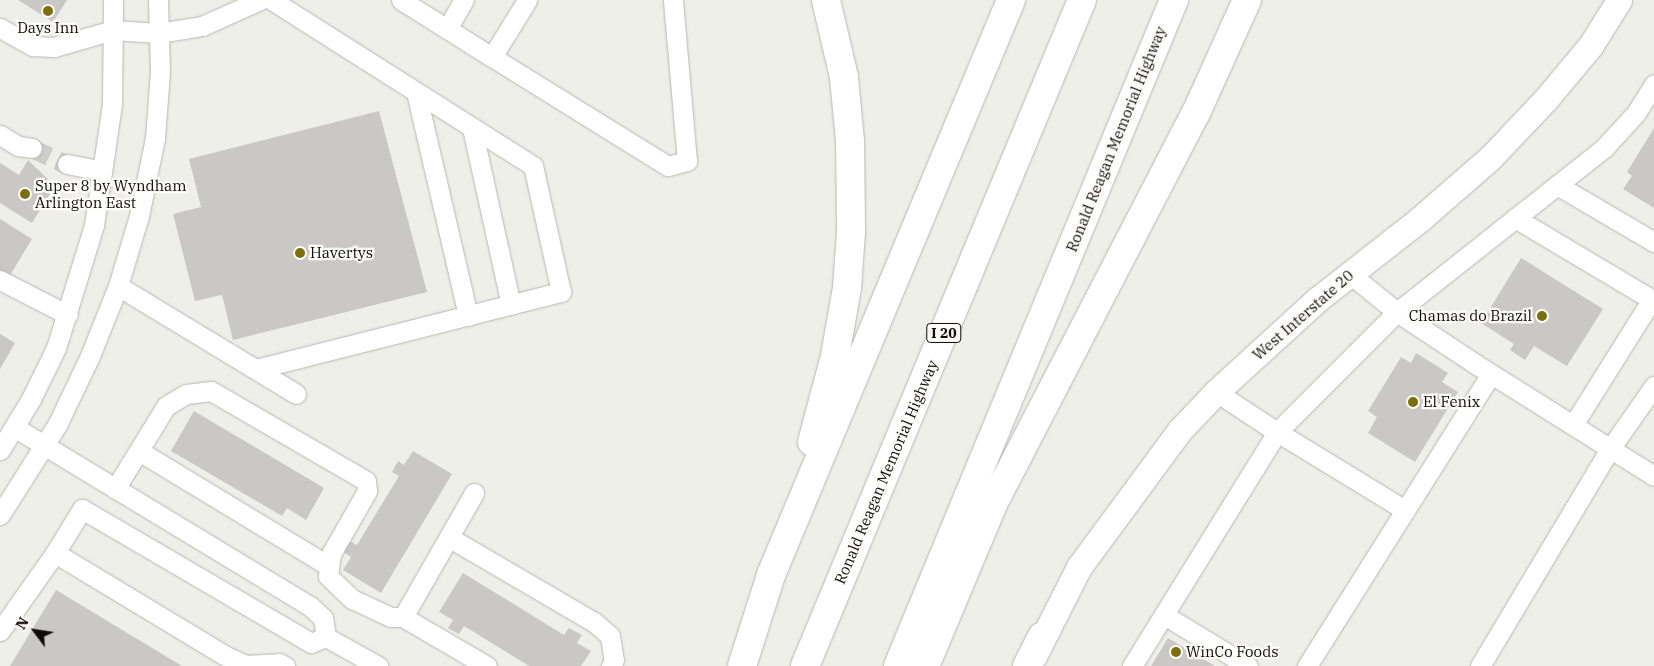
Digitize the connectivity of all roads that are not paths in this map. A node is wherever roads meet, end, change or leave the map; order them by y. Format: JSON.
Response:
{"nodes":[{"id":1,"x":113,"y":0,"type":"edge"},
{"id":2,"x":158,"y":0,"type":"edge"},
{"id":3,"x":260,"y":0,"type":"edge"},
{"id":4,"x":271,"y":0,"type":"edge"},
{"id":5,"x":464,"y":0,"type":"edge"},
{"id":6,"x":527,"y":0,"type":"edge"},
{"id":7,"x":673,"y":0,"type":"edge"},
{"id":8,"x":826,"y":0,"type":"edge"},
{"id":9,"x":1011,"y":0,"type":"edge"},
{"id":10,"x":1082,"y":0,"type":"edge"},
{"id":11,"x":1174,"y":0,"type":"edge"},
{"id":12,"x":1247,"y":0,"type":"edge"},
{"id":13,"x":1619,"y":0,"type":"edge"},
{"id":14,"x":404,"y":1,"type":"edge"},
{"id":15,"x":0,"y":28,"type":"edge"},
{"id":16,"x":447,"y":29,"type":"junction"},
{"id":17,"x":113,"y":30,"type":"junction"},
{"id":18,"x":159,"y":33,"type":"junction"},
{"id":19,"x":492,"y":57,"type":"junction"},
{"id":20,"x":1654,"y":84,"type":"edge"},
{"id":21,"x":416,"y":92,"type":"junction"},
{"id":22,"x":472,"y":128,"type":"junction"},
{"id":23,"x":0,"y":135,"type":"edge"},
{"id":24,"x":32,"y":148,"type":"tunnel mouth"},
{"id":25,"x":67,"y":164,"type":"tunnel mouth"},
{"id":26,"x":102,"y":171,"type":"junction"},
{"id":27,"x":1557,"y":185,"type":"junction"},
{"id":28,"x":1515,"y":218,"type":"junction"},
{"id":29,"x":1654,"y":242,"type":"edge"},
{"id":30,"x":1350,"y":274,"type":"junction"},
{"id":31,"x":0,"y":280,"type":"edge"},
{"id":32,"x":118,"y":286,"type":"junction"},
{"id":33,"x":1653,"y":300,"type":"edge"},
{"id":34,"x":511,"y":305,"type":"junction"},
{"id":35,"x":1397,"y":312,"type":"junction"},
{"id":36,"x":68,"y":315,"type":"junction"},
{"id":37,"x":468,"y":316,"type":"junction"},
{"id":38,"x":256,"y":369,"type":"junction"},
{"id":39,"x":1491,"y":374,"type":"junction"},
{"id":40,"x":1654,"y":386,"type":"edge"},
{"id":41,"x":1216,"y":392,"type":"junction"},
{"id":42,"x":296,"y":394,"type":"dead end"},
{"id":43,"x":1573,"y":426,"type":"junction"},
{"id":44,"x":14,"y":427,"type":"junction"},
{"id":45,"x":1277,"y":432,"type":"junction"},
{"id":46,"x":44,"y":445,"type":"junction"},
{"id":47,"x":1610,"y":449,"type":"junction"},
{"id":48,"x":0,"y":450,"type":"edge"},
{"id":49,"x":139,"y":450,"type":"junction"},
{"id":50,"x":1654,"y":476,"type":"edge"},
{"id":51,"x":115,"y":489,"type":"junction"},
{"id":52,"x":474,"y":493,"type":"dead end"},
{"id":53,"x":1405,"y":510,"type":"junction"},
{"id":54,"x":0,"y":514,"type":"edge"},
{"id":55,"x":450,"y":538,"type":"junction"},
{"id":56,"x":54,"y":553,"type":"junction"},
{"id":57,"x":329,"y":566,"type":"junction"},
{"id":58,"x":770,"y":575,"type":"junction"},
{"id":59,"x":1164,"y":614,"type":"junction"},
{"id":60,"x":403,"y":617,"type":"junction"},
{"id":61,"x":0,"y":631,"type":"edge"},
{"id":62,"x":326,"y":637,"type":"junction"},
{"id":63,"x":1042,"y":637,"type":"joint"},
{"id":64,"x":285,"y":666,"type":"edge"},
{"id":65,"x":378,"y":666,"type":"edge"},
{"id":66,"x":487,"y":666,"type":"edge"},
{"id":67,"x":611,"y":666,"type":"edge"},
{"id":68,"x":742,"y":666,"type":"edge"},
{"id":69,"x":805,"y":666,"type":"edge"},
{"id":70,"x":898,"y":666,"type":"edge"},
{"id":71,"x":925,"y":666,"type":"edge"},
{"id":72,"x":1028,"y":666,"type":"edge"},
{"id":73,"x":1132,"y":666,"type":"edge"},
{"id":74,"x":1248,"y":666,"type":"edge"},
{"id":75,"x":1307,"y":666,"type":"edge"},
{"id":76,"x":1480,"y":666,"type":"edge"}],
"edges":[{"from":1,"to":17,"type":"street"},
{"from":2,"to":18,"type":"street"},
{"from":3,"to":18,"type":"street"},
{"from":4,"to":21,"type":"street"},
{"from":5,"to":16,"type":"street"},
{"from":6,"to":19,"type":"street"},
{"from":7,"to":19,"type":"street"},
{"from":8,"to":58,"type":"highway"},
{"from":9,"to":58,"type":"highway"},
{"from":10,"to":69,"type":"highway","name":"Ronald Reagan Memorial Highway","number":"I 20"},
{"from":11,"to":70,"type":"highway","name":"Ronald Reagan Memorial Highway"},
{"from":12,"to":71,"type":"highway"},
{"from":13,"to":30,"type":"main road","name":"West Interstate 20"},
{"from":14,"to":16,"type":"street"},
{"from":15,"to":17,"type":"street"},
{"from":16,"to":19,"type":"street"},
{"from":17,"to":18,"type":"street"},
{"from":17,"to":26,"type":"street"},
{"from":18,"to":32,"type":"street"},
{"from":20,"to":27,"type":"street"},
{"from":21,"to":22,"type":"street"},
{"from":21,"to":37,"type":"street"},
{"from":22,"to":34,"type":"street"},
{"from":22,"to":34,"type":"street"},
{"from":23,"to":24,"type":"street"},
{"from":25,"to":26,"type":"street"},
{"from":26,"to":36,"type":"street"},
{"from":27,"to":28,"type":"street"},
{"from":27,"to":29,"type":"street"},
{"from":28,"to":33,"type":"street"},
{"from":28,"to":35,"type":"street"},
{"from":30,"to":35,"type":"street"},
{"from":30,"to":41,"type":"main road","name":"West Interstate 20"},
{"from":31,"to":36,"type":"street"},
{"from":32,"to":38,"type":"street"},
{"from":32,"to":46,"type":"street"},
{"from":33,"to":43,"type":"street"},
{"from":34,"to":37,"type":"street"},
{"from":35,"to":39,"type":"street"},
{"from":35,"to":45,"type":"street"},
{"from":36,"to":44,"type":"street"},
{"from":37,"to":38,"type":"street"},
{"from":38,"to":42,"type":"street"},
{"from":39,"to":43,"type":"street"},
{"from":39,"to":53,"type":"street"},
{"from":40,"to":47,"type":"street"},
{"from":41,"to":45,"type":"street"},
{"from":41,"to":63,"type":"main road","name":"West Interstate 20"},
{"from":43,"to":47,"type":"street"},
{"from":44,"to":46,"type":"street"},
{"from":44,"to":48,"type":"street"},
{"from":45,"to":53,"type":"street"},
{"from":45,"to":59,"type":"street"},
{"from":46,"to":51,"type":"street"},
{"from":46,"to":54,"type":"street"},
{"from":47,"to":50,"type":"street"},
{"from":47,"to":76,"type":"street"},
{"from":49,"to":51,"type":"street"},
{"from":49,"to":57,"type":"street"},
{"from":49,"to":57,"type":"street"},
{"from":51,"to":62,"type":"street"},
{"from":52,"to":55,"type":"street"},
{"from":53,"to":75,"type":"street"},
{"from":55,"to":60,"type":"street"},
{"from":55,"to":67,"type":"street"},
{"from":56,"to":61,"type":"street"},
{"from":56,"to":62,"type":"street"},
{"from":56,"to":64,"type":"street"},
{"from":57,"to":60,"type":"street"},
{"from":58,"to":68,"type":"highway"},
{"from":59,"to":73,"type":"street"},
{"from":59,"to":74,"type":"street"},
{"from":60,"to":66,"type":"street"},
{"from":62,"to":65,"type":"street"},
{"from":63,"to":72,"type":"highway"}]}
